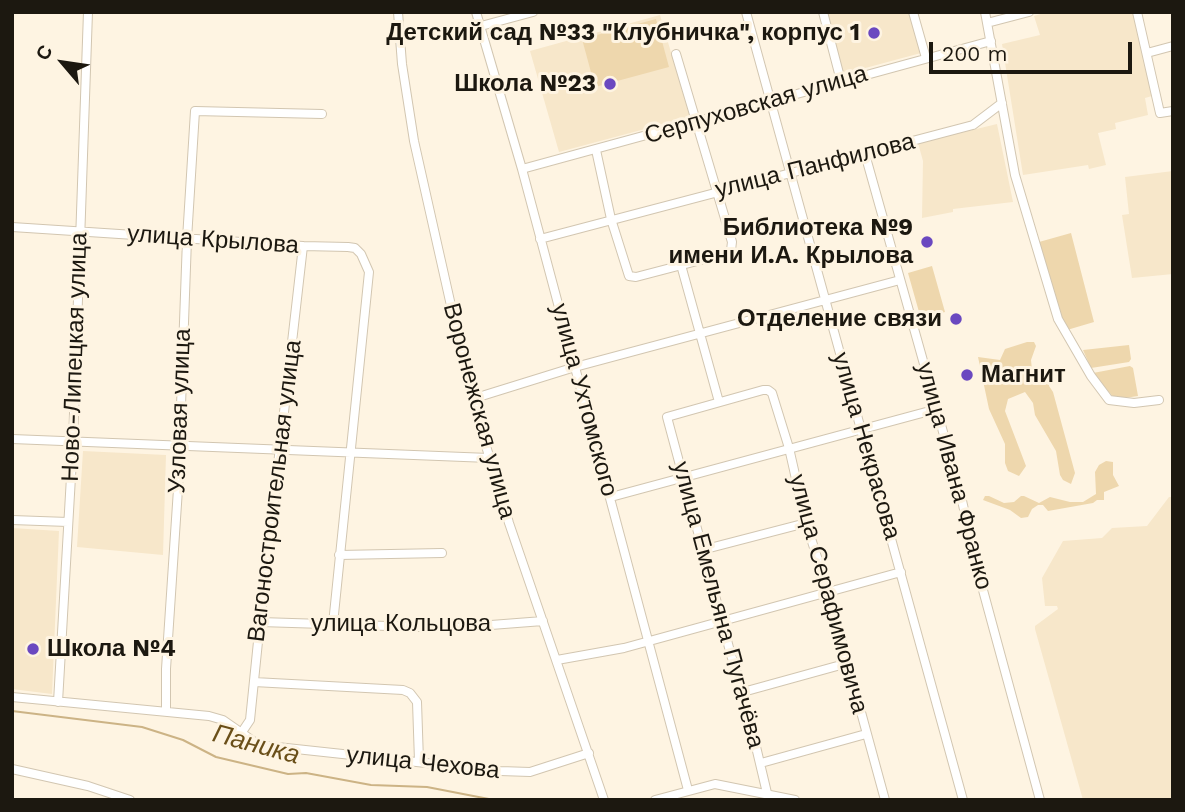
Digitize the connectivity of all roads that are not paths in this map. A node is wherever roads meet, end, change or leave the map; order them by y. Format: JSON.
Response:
{"nodes":[{"id":1,"x":88,"y":12,"type":"edge"},
{"id":2,"x":398,"y":12,"type":"edge"},
{"id":3,"x":476,"y":12,"type":"edge"},
{"id":4,"x":533,"y":12,"type":"edge"},
{"id":5,"x":746,"y":12,"type":"edge"},
{"id":6,"x":823,"y":12,"type":"edge"},
{"id":7,"x":913,"y":12,"type":"edge"},
{"id":8,"x":985,"y":12,"type":"edge"},
{"id":9,"x":1029,"y":12,"type":"edge"},
{"id":10,"x":1137,"y":12,"type":"edge"},
{"id":11,"x":987,"y":23,"type":"junction"},
{"id":12,"x":481,"y":26,"type":"junction"},
{"id":13,"x":991,"y":41,"type":"junction"},
{"id":14,"x":1173,"y":46,"type":"edge"},
{"id":15,"x":1147,"y":53,"type":"junction"},
{"id":16,"x":676,"y":54,"type":"dead end"},
{"id":17,"x":926,"y":58,"type":"junction"},
{"id":18,"x":841,"y":81,"type":"junction"},
{"id":19,"x":769,"y":102,"type":"junction"},
{"id":20,"x":1002,"y":103,"type":"junction"},
{"id":21,"x":1173,"y":111,"type":"edge"},
{"id":22,"x":322,"y":114,"type":"dead end"},
{"id":23,"x":697,"y":122,"type":"junction"},
{"id":24,"x":596,"y":150,"type":"junction"},
{"id":25,"x":864,"y":154,"type":"junction"},
{"id":26,"x":522,"y":169,"type":"junction"},
{"id":27,"x":790,"y":172,"type":"junction"},
{"id":28,"x":716,"y":192,"type":"junction"},
{"id":29,"x":611,"y":219,"type":"junction"},
{"id":30,"x":12,"y":227,"type":"edge"},
{"id":31,"x":80,"y":230,"type":"junction"},
{"id":32,"x":187,"y":239,"type":"junction"},
{"id":33,"x":540,"y":239,"type":"junction"},
{"id":34,"x":303,"y":246,"type":"junction"},
{"id":35,"x":681,"y":265,"type":"junction"},
{"id":36,"x":900,"y":280,"type":"junction"},
{"id":37,"x":826,"y":300,"type":"junction"},
{"id":38,"x":700,"y":334,"type":"junction"},
{"id":39,"x":575,"y":367,"type":"junction"},
{"id":40,"x":472,"y":399,"type":"junction"},
{"id":41,"x":1159,"y":400,"type":"dead end"},
{"id":42,"x":719,"y":402,"type":"junction"},
{"id":43,"x":937,"y":409,"type":"junction"},
{"id":44,"x":860,"y":430,"type":"junction"},
{"id":45,"x":12,"y":439,"type":"edge"},
{"id":46,"x":73,"y":442,"type":"junction"},
{"id":47,"x":178,"y":446,"type":"junction"},
{"id":48,"x":789,"y":448,"type":"junction"},
{"id":49,"x":279,"y":452,"type":"junction"},
{"id":50,"x":349,"y":454,"type":"junction"},
{"id":51,"x":489,"y":458,"type":"junction"},
{"id":52,"x":683,"y":477,"type":"junction"},
{"id":53,"x":611,"y":497,"type":"junction"},
{"id":54,"x":12,"y":520,"type":"edge"},
{"id":55,"x":68,"y":522,"type":"junction"},
{"id":56,"x":806,"y":523,"type":"junction"},
{"id":57,"x":702,"y":550,"type":"junction"},
{"id":58,"x":442,"y":553,"type":"dead end"},
{"id":59,"x":340,"y":555,"type":"junction"},
{"id":60,"x":901,"y":572,"type":"junction"},
{"id":61,"x":828,"y":591,"type":"junction"},
{"id":62,"x":543,"y":621,"type":"junction"},
{"id":63,"x":721,"y":621,"type":"junction"},
{"id":64,"x":260,"y":622,"type":"junction"},
{"id":65,"x":333,"y":624,"type":"junction"},
{"id":66,"x":649,"y":640,"type":"junction"},
{"id":67,"x":557,"y":660,"type":"junction"},
{"id":68,"x":848,"y":663,"type":"junction"},
{"id":69,"x":254,"y":682,"type":"junction"},
{"id":70,"x":743,"y":692,"type":"junction"},
{"id":71,"x":12,"y":697,"type":"edge"},
{"id":72,"x":58,"y":702,"type":"junction"},
{"id":73,"x":166,"y":711,"type":"junction"},
{"id":74,"x":242,"y":732,"type":"junction"},
{"id":75,"x":866,"y":734,"type":"junction"},
{"id":76,"x":589,"y":753,"type":"junction"},
{"id":77,"x":419,"y":761,"type":"junction"},
{"id":78,"x":761,"y":763,"type":"junction"},
{"id":79,"x":12,"y":769,"type":"edge"},
{"id":80,"x":688,"y":790,"type":"junction"},
{"id":81,"x":767,"y":793,"type":"junction"},
{"id":82,"x":130,"y":800,"type":"edge"},
{"id":83,"x":604,"y":800,"type":"edge"},
{"id":84,"x":655,"y":800,"type":"edge"},
{"id":85,"x":795,"y":800,"type":"edge"},
{"id":86,"x":885,"y":800,"type":"edge"},
{"id":87,"x":963,"y":800,"type":"edge"},
{"id":88,"x":1040,"y":800,"type":"edge"}],
"edges":[{"from":1,"to":31,"type":"street","name":"Ново-Липецкая улица"},
{"from":2,"to":40,"type":"street","name":"Воронежская улица"},
{"from":3,"to":12,"type":"street","name":"улица Ухтомского"},
{"from":4,"to":12,"type":"street"},
{"from":5,"to":19,"type":"street","name":"улица Некрасова"},
{"from":6,"to":18,"type":"street"},
{"from":7,"to":17,"type":"street"},
{"from":8,"to":11,"type":"street"},
{"from":9,"to":11,"type":"street"},
{"from":10,"to":15,"type":"street"},
{"from":11,"to":13,"type":"street"},
{"from":12,"to":26,"type":"street","name":"улица Ухтомского"},
{"from":13,"to":17,"type":"street","name":"Серпуховская улица"},
{"from":13,"to":20,"type":"street"},
{"from":14,"to":15,"type":"street"},
{"from":15,"to":21,"type":"street"},
{"from":16,"to":23,"type":"street"},
{"from":17,"to":18,"type":"street","name":"Серпуховская улица"},
{"from":18,"to":19,"type":"street","name":"Серпуховская улица"},
{"from":19,"to":23,"type":"street","name":"Серпуховская улица"},
{"from":19,"to":27,"type":"street","name":"улица Некрасова"},
{"from":20,"to":25,"type":"street","name":"улица Панфилова"},
{"from":20,"to":41,"type":"street"},
{"from":22,"to":32,"type":"street","name":"Узловая улица"},
{"from":23,"to":24,"type":"street","name":"Серпуховская улица"},
{"from":23,"to":28,"type":"street"},
{"from":24,"to":26,"type":"street","name":"Серпуховская улица"},
{"from":24,"to":29,"type":"street"},
{"from":25,"to":27,"type":"street","name":"улица Панфилова"},
{"from":25,"to":36,"type":"street","name":"улица Ивана Франко"},
{"from":26,"to":33,"type":"street","name":"улица Ухтомского"},
{"from":27,"to":28,"type":"street","name":"улица Панфилова"},
{"from":27,"to":37,"type":"street","name":"улица Некрасова"},
{"from":28,"to":29,"type":"street","name":"улица Панфилова"},
{"from":28,"to":35,"type":"street"},
{"from":29,"to":33,"type":"street","name":"улица Панфилова"},
{"from":29,"to":35,"type":"street"},
{"from":30,"to":31,"type":"street","name":"улица Крылова"},
{"from":31,"to":32,"type":"street","name":"улица Крылова"},
{"from":31,"to":46,"type":"street","name":"Ново-Липецкая улица"},
{"from":32,"to":34,"type":"street","name":"улица Крылова"},
{"from":32,"to":47,"type":"street","name":"Узловая улица"},
{"from":33,"to":39,"type":"street","name":"улица Ухтомского"},
{"from":34,"to":49,"type":"street","name":"Вагоностроительная улица"},
{"from":34,"to":50,"type":"street","name":"улица Крылова"},
{"from":35,"to":38,"type":"street"},
{"from":36,"to":37,"type":"street"},
{"from":36,"to":43,"type":"street","name":"улица Ивана Франко"},
{"from":37,"to":38,"type":"street"},
{"from":37,"to":44,"type":"street","name":"улица Некрасова"},
{"from":38,"to":39,"type":"street"},
{"from":38,"to":42,"type":"street"},
{"from":39,"to":40,"type":"street"},
{"from":39,"to":53,"type":"street","name":"улица Ухтомского"},
{"from":40,"to":51,"type":"street","name":"Воронежская улица"},
{"from":42,"to":48,"type":"street","name":"улица Серафимовича"},
{"from":42,"to":52,"type":"street","name":"улица Емельяна Пугачёва"},
{"from":43,"to":44,"type":"street"},
{"from":43,"to":88,"type":"street","name":"улица Ивана Франко"},
{"from":44,"to":48,"type":"street"},
{"from":44,"to":60,"type":"street","name":"улица Некрасова"},
{"from":45,"to":46,"type":"street"},
{"from":46,"to":47,"type":"street"},
{"from":46,"to":55,"type":"street","name":"Ново-Липецкая улица"},
{"from":47,"to":49,"type":"street"},
{"from":47,"to":73,"type":"street","name":"Узловая улица"},
{"from":48,"to":52,"type":"street"},
{"from":48,"to":56,"type":"street","name":"улица Серафимовича"},
{"from":49,"to":50,"type":"street"},
{"from":49,"to":64,"type":"street","name":"Вагоностроительная улица"},
{"from":50,"to":51,"type":"street"},
{"from":50,"to":59,"type":"street"},
{"from":51,"to":62,"type":"street","name":"Воронежская улица"},
{"from":52,"to":53,"type":"street"},
{"from":52,"to":57,"type":"street","name":"улица Емельяна Пугачёва"},
{"from":53,"to":66,"type":"street","name":"улица Ухтомского"},
{"from":54,"to":55,"type":"street"},
{"from":55,"to":72,"type":"street","name":"Ново-Липецкая улица"},
{"from":56,"to":57,"type":"street"},
{"from":56,"to":61,"type":"street","name":"улица Серафимовича"},
{"from":57,"to":63,"type":"street","name":"улица Емельяна Пугачёва"},
{"from":58,"to":59,"type":"street"},
{"from":59,"to":65,"type":"street"},
{"from":60,"to":61,"type":"street"},
{"from":60,"to":87,"type":"street","name":"улица Некрасова"},
{"from":61,"to":63,"type":"street"},
{"from":61,"to":68,"type":"street","name":"улица Серафимовича"},
{"from":62,"to":65,"type":"street","name":"улица Кольцова"},
{"from":62,"to":67,"type":"street","name":"Воронежская улица"},
{"from":63,"to":66,"type":"street"},
{"from":63,"to":70,"type":"street","name":"улица Емельяна Пугачёва"},
{"from":64,"to":65,"type":"street","name":"улица Кольцова"},
{"from":64,"to":69,"type":"street","name":"Вагоностроительная улица"},
{"from":66,"to":67,"type":"street"},
{"from":66,"to":80,"type":"street","name":"улица Ухтомского"},
{"from":67,"to":76,"type":"street","name":"Воронежская улица"},
{"from":68,"to":70,"type":"street"},
{"from":68,"to":75,"type":"street","name":"улица Серафимовича"},
{"from":69,"to":74,"type":"street","name":"Вагоностроительная улица"},
{"from":69,"to":77,"type":"street"},
{"from":70,"to":78,"type":"street","name":"улица Емельяна Пугачёва"},
{"from":71,"to":72,"type":"street","name":"улица Чехова"},
{"from":72,"to":73,"type":"street","name":"улица Чехова"},
{"from":73,"to":74,"type":"street","name":"улица Чехова"},
{"from":74,"to":77,"type":"street","name":"улица Чехова"},
{"from":75,"to":78,"type":"street"},
{"from":75,"to":86,"type":"street","name":"улица Серафимовича"},
{"from":76,"to":77,"type":"street","name":"улица Чехова"},
{"from":76,"to":83,"type":"street","name":"Воронежская улица"},
{"from":78,"to":81,"type":"street","name":"улица Емельяна Пугачёва"},
{"from":79,"to":82,"type":"street"},
{"from":80,"to":81,"type":"street"},
{"from":80,"to":84,"type":"street"},
{"from":81,"to":85,"type":"street"}]}
